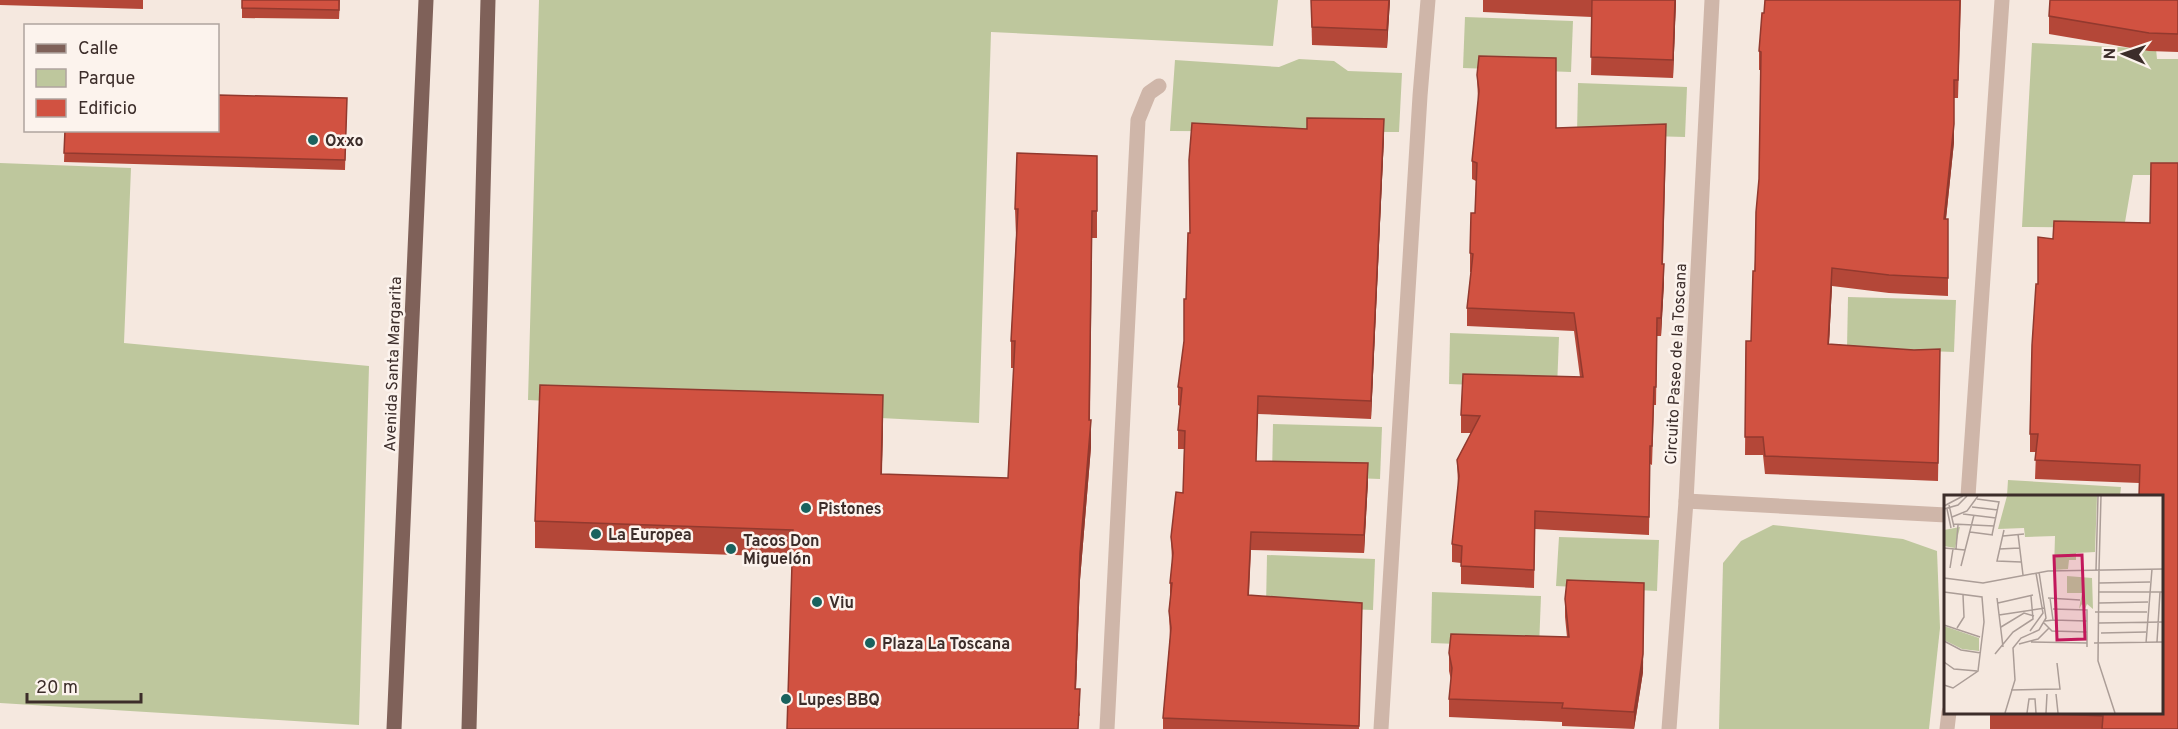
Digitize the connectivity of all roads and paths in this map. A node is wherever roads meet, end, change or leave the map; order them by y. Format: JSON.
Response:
{"nodes":[{"id":1,"x":426,"y":0,"type":"edge"},
{"id":2,"x":489,"y":0,"type":"edge"},
{"id":3,"x":1428,"y":0,"type":"edge"},
{"id":4,"x":1712,"y":0,"type":"edge"},
{"id":5,"x":2002,"y":0,"type":"edge"},
{"id":6,"x":1160,"y":86,"type":"dead end"},
{"id":7,"x":1968,"y":495,"type":"edge"},
{"id":8,"x":1686,"y":501,"type":"junction"},
{"id":9,"x":1944,"y":515,"type":"edge"},
{"id":10,"x":1949,"y":714,"type":"edge"},
{"id":11,"x":394,"y":729,"type":"edge"},
{"id":12,"x":469,"y":729,"type":"edge"},
{"id":13,"x":1107,"y":729,"type":"edge"},
{"id":14,"x":1381,"y":729,"type":"edge"},
{"id":15,"x":1669,"y":729,"type":"edge"},
{"id":16,"x":1947,"y":729,"type":"edge"}],
"edges":[{"from":1,"to":11,"type":"main road","name":"Avenida Santa Margarita"},
{"from":2,"to":12,"type":"main road"},
{"from":3,"to":14,"type":"street"},
{"from":4,"to":8,"type":"street","name":"Circuito Paseo de la Toscana"},
{"from":5,"to":7,"type":"street"},
{"from":6,"to":13,"type":"street"},
{"from":8,"to":9,"type":"street"},
{"from":8,"to":15,"type":"street","name":"Circuito Paseo de la Toscana"},
{"from":10,"to":16,"type":"street"}]}
